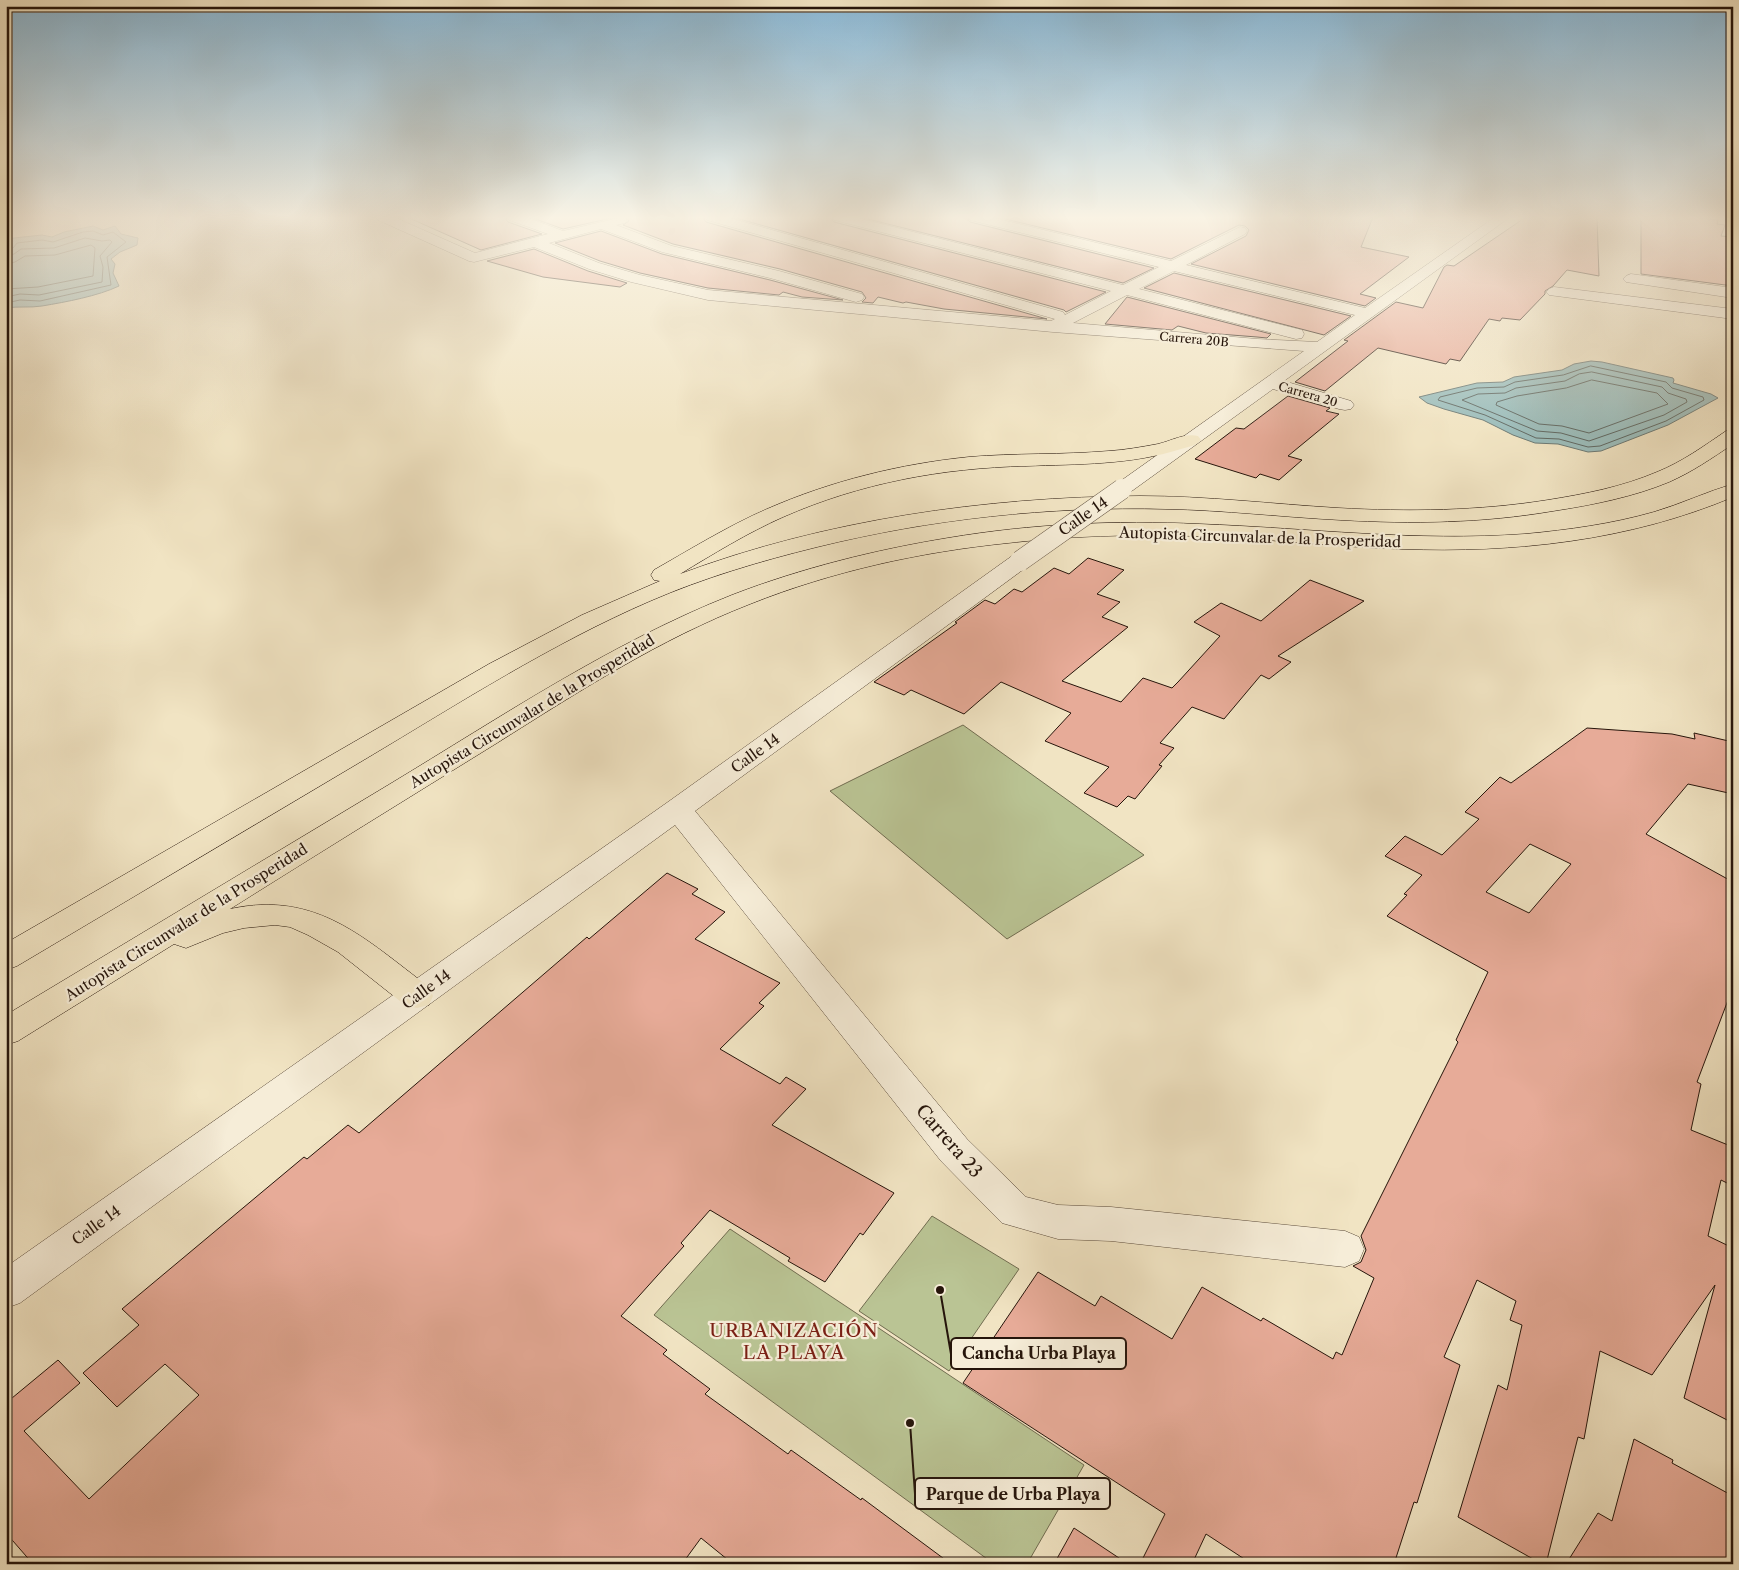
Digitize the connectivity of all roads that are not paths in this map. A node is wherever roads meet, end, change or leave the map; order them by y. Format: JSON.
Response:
{"nodes":[{"id":1,"x":683,"y":290,"type":"edge"},
{"id":2,"x":741,"y":290,"type":"edge"},
{"id":3,"x":830,"y":290,"type":"edge"},
{"id":4,"x":945,"y":290,"type":"edge"},
{"id":5,"x":974,"y":290,"type":"edge"},
{"id":6,"x":1272,"y":290,"type":"edge"},
{"id":7,"x":1401,"y":290,"type":"edge"},
{"id":8,"x":1713,"y":290,"type":"edge"},
{"id":9,"x":1125,"y":291,"type":"joint"},
{"id":10,"x":1554,"y":292,"type":"dead end"},
{"id":11,"x":1733,"y":293,"type":"edge"},
{"id":12,"x":728,"y":297,"type":"junction"},
{"id":13,"x":904,"y":312,"type":"junction"},
{"id":14,"x":1368,"y":314,"type":"junction"},
{"id":15,"x":1733,"y":314,"type":"edge"},
{"id":16,"x":1068,"y":318,"type":"junction"},
{"id":17,"x":1053,"y":326,"type":"junction"},
{"id":18,"x":1326,"y":345,"type":"junction"},
{"id":19,"x":1271,"y":383,"type":"junction"},
{"id":20,"x":1345,"y":404,"type":"dead end"},
{"id":21,"x":1733,"y":436,"type":"edge"},
{"id":22,"x":1191,"y":440,"type":"junction"},
{"id":23,"x":1733,"y":490,"type":"edge"},
{"id":24,"x":498,"y":669,"type":"junction"},
{"id":25,"x":678,"y":809,"type":"junction"},
{"id":26,"x":6,"y":958,"type":"edge"},
{"id":27,"x":417,"y":996,"type":"junction"},
{"id":28,"x":8,"y":1031,"type":"edge"},
{"id":29,"x":1345,"y":1249,"type":"dead end"},
{"id":30,"x":6,"y":1290,"type":"edge"}],
"edges":[{"from":1,"to":12,"type":"street","name":"Carrera 20B"},
{"from":2,"to":12,"type":"street"},
{"from":3,"to":13,"type":"street"},
{"from":4,"to":13,"type":"street"},
{"from":5,"to":16,"type":"street"},
{"from":6,"to":14,"type":"street"},
{"from":7,"to":14,"type":"street","name":"Calle 14"},
{"from":8,"to":11,"type":"street"},
{"from":9,"to":16,"type":"street"},
{"from":9,"to":18,"type":"street"},
{"from":10,"to":15,"type":"street"},
{"from":12,"to":13,"type":"street","name":"Carrera 20B"},
{"from":13,"to":17,"type":"street","name":"Carrera 20B"},
{"from":14,"to":18,"type":"street","name":"Calle 14"},
{"from":16,"to":17,"type":"street"},
{"from":17,"to":18,"type":"street","name":"Carrera 20B"},
{"from":18,"to":19,"type":"street","name":"Calle 14"},
{"from":19,"to":20,"type":"street","name":"Carrera 20"},
{"from":19,"to":22,"type":"street","name":"Calle 14"},
{"from":21,"to":24,"type":"highway","name":"Autopista Circunvalar de la Prosperidad"},
{"from":22,"to":24,"type":"highway"},
{"from":22,"to":25,"type":"street","name":"Calle 14","bridge":true},
{"from":23,"to":28,"type":"highway","name":"Autopista Circunvalar de la Prosperidad"},
{"from":24,"to":26,"type":"highway","name":"Autopista Circunvalar de la Prosperidad"},
{"from":25,"to":27,"type":"street","name":"Calle 14"},
{"from":25,"to":29,"type":"street","name":"Carrera 23"},
{"from":27,"to":28,"type":"highway"},
{"from":27,"to":30,"type":"street","name":"Calle 14"}]}
